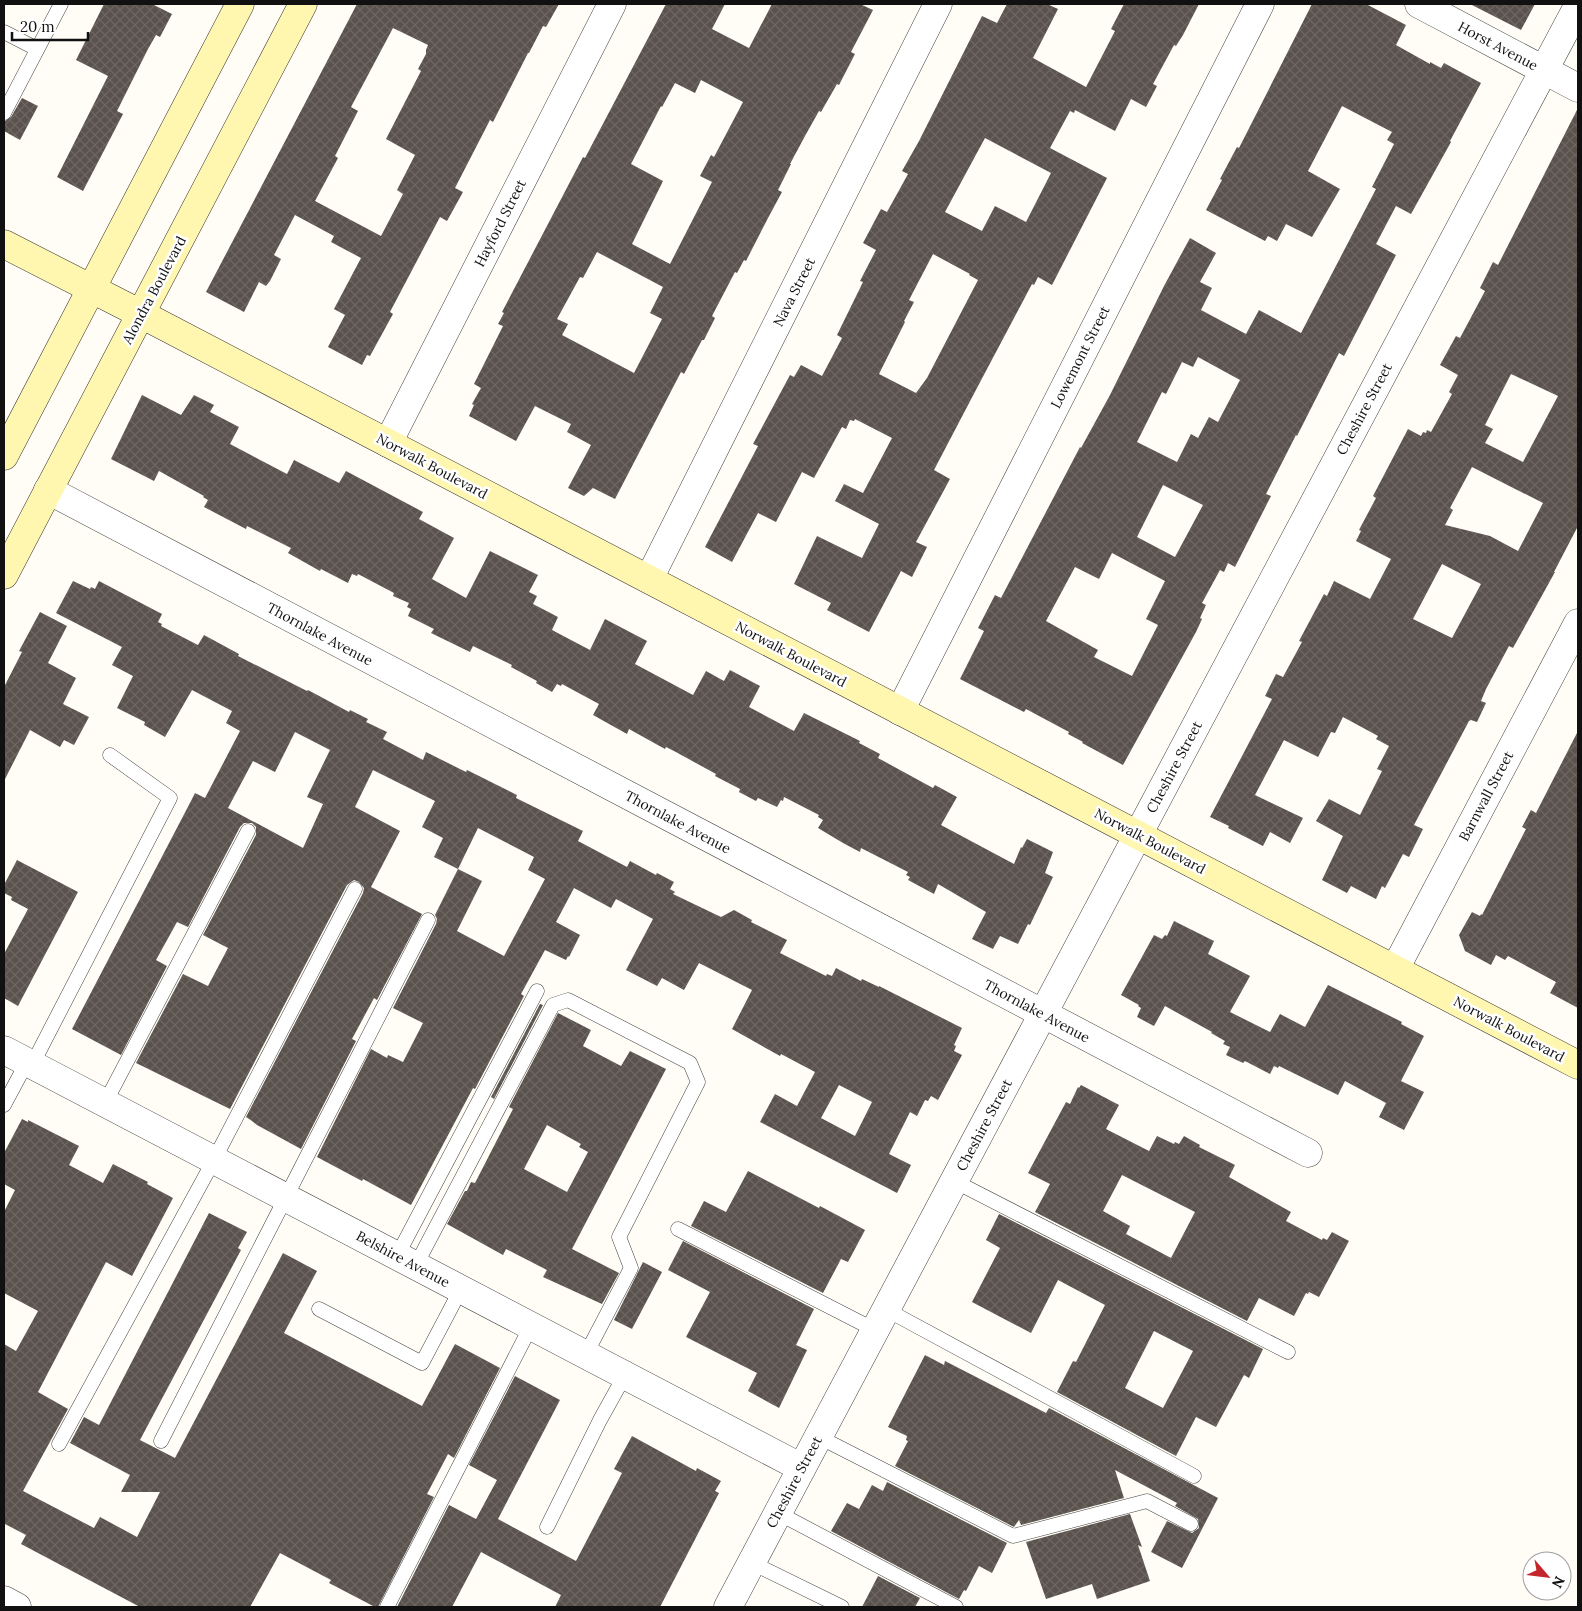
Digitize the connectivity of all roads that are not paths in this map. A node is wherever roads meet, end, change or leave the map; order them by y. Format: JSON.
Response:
{"nodes":[{"id":1,"x":61,"y":4,"type":"edge"},
{"id":2,"x":240,"y":4,"type":"edge"},
{"id":3,"x":303,"y":4,"type":"edge"},
{"id":4,"x":612,"y":4,"type":"edge"},
{"id":5,"x":938,"y":4,"type":"edge"},
{"id":6,"x":1260,"y":4,"type":"edge"},
{"id":7,"x":1419,"y":4,"type":"edge"},
{"id":8,"x":1578,"y":6,"type":"edge"},
{"id":9,"x":4,"y":32,"type":"edge"},
{"id":10,"x":38,"y":49,"type":"junction"},
{"id":11,"x":1545,"y":71,"type":"junction"},
{"id":12,"x":1578,"y":88,"type":"edge"},
{"id":13,"x":4,"y":113,"type":"edge"},
{"id":14,"x":4,"y":244,"type":"edge"},
{"id":15,"x":91,"y":288,"type":"junction"},
{"id":16,"x":141,"y":314,"type":"junction"},
{"id":17,"x":388,"y":443,"type":"junction"},
{"id":18,"x":4,"y":456,"type":"edge"},
{"id":19,"x":48,"y":490,"type":"junction"},
{"id":20,"x":4,"y":575,"type":"edge"},
{"id":21,"x":649,"y":579,"type":"junction"},
{"id":22,"x":1578,"y":623,"type":"edge"},
{"id":23,"x":900,"y":710,"type":"junction"},
{"id":24,"x":110,"y":755,"type":"dead end"},
{"id":25,"x":248,"y":831,"type":"dead end"},
{"id":26,"x":1137,"y":835,"type":"junction"},
{"id":27,"x":356,"y":889,"type":"dead end"},
{"id":28,"x":428,"y":920,"type":"dead end"},
{"id":29,"x":1394,"y":969,"type":"junction"},
{"id":30,"x":537,"y":991,"type":"dead end"},
{"id":31,"x":1043,"y":1014,"type":"junction"},
{"id":32,"x":21,"y":1059,"type":"edge"},
{"id":33,"x":1578,"y":1065,"type":"edge"},
{"id":34,"x":105,"y":1103,"type":"junction"},
{"id":35,"x":4,"y":1105,"type":"edge"},
{"id":36,"x":1308,"y":1153,"type":"dead end"},
{"id":37,"x":214,"y":1160,"type":"junction"},
{"id":38,"x":954,"y":1181,"type":"junction"},
{"id":39,"x":286,"y":1198,"type":"junction"},
{"id":40,"x":678,"y":1229,"type":"dead end"},
{"id":41,"x":406,"y":1260,"type":"junction"},
{"id":42,"x":461,"y":1289,"type":"junction"},
{"id":43,"x":319,"y":1309,"type":"dead end"},
{"id":44,"x":881,"y":1320,"type":"junction"},
{"id":45,"x":531,"y":1326,"type":"junction"},
{"id":46,"x":1288,"y":1352,"type":"dead end"},
{"id":47,"x":586,"y":1354,"type":"junction"},
{"id":48,"x":624,"y":1375,"type":"junction"},
{"id":49,"x":819,"y":1437,"type":"junction"},
{"id":50,"x":160,"y":1441,"type":"dead end"},
{"id":51,"x":59,"y":1444,"type":"dead end"},
{"id":52,"x":802,"y":1468,"type":"junction"},
{"id":53,"x":1194,"y":1476,"type":"dead end"},
{"id":54,"x":778,"y":1513,"type":"junction"},
{"id":55,"x":1191,"y":1524,"type":"dead end"},
{"id":56,"x":547,"y":1527,"type":"dead end"},
{"id":57,"x":752,"y":1563,"type":"junction"},
{"id":58,"x":4,"y":1600,"type":"edge"},
{"id":59,"x":17,"y":1607,"type":"edge"},
{"id":60,"x":387,"y":1607,"type":"edge"},
{"id":61,"x":728,"y":1607,"type":"edge"},
{"id":62,"x":842,"y":1607,"type":"edge"},
{"id":63,"x":956,"y":1607,"type":"edge"}],
"edges":[{"from":1,"to":10,"type":"lane"},
{"from":2,"to":15,"type":"street"},
{"from":3,"to":16,"type":"street","name":"Alondra Boulevard"},
{"from":4,"to":17,"type":"street","name":"Hayford Street"},
{"from":5,"to":21,"type":"street","name":"Nava Street"},
{"from":6,"to":23,"type":"street","name":"Lowemont Street"},
{"from":7,"to":11,"type":"street","name":"Horst Avenue"},
{"from":8,"to":11,"type":"street","name":"Cheshire Street"},
{"from":9,"to":10,"type":"lane"},
{"from":10,"to":13,"type":"lane"},
{"from":11,"to":12,"type":"street","name":"Horst Avenue"},
{"from":11,"to":26,"type":"street","name":"Cheshire Street"},
{"from":14,"to":15,"type":"street","name":"Norwalk Boulevard"},
{"from":15,"to":16,"type":"street","name":"Norwalk Boulevard"},
{"from":15,"to":18,"type":"street"},
{"from":16,"to":17,"type":"street","name":"Norwalk Boulevard"},
{"from":16,"to":19,"type":"street","name":"Alondra Boulevard"},
{"from":17,"to":21,"type":"street","name":"Norwalk Boulevard"},
{"from":19,"to":20,"type":"street","name":"Alondra Boulevard"},
{"from":19,"to":31,"type":"street","name":"Thornlake Avenue"},
{"from":21,"to":23,"type":"street","name":"Norwalk Boulevard"},
{"from":22,"to":29,"type":"street","name":"Barnwall Street"},
{"from":23,"to":26,"type":"street","name":"Norwalk Boulevard"},
{"from":24,"to":32,"type":"lane"},
{"from":25,"to":34,"type":"lane"},
{"from":26,"to":29,"type":"street","name":"Norwalk Boulevard"},
{"from":26,"to":31,"type":"street","name":"Cheshire Street"},
{"from":27,"to":37,"type":"lane"},
{"from":28,"to":39,"type":"lane"},
{"from":29,"to":33,"type":"street","name":"Norwalk Boulevard"},
{"from":30,"to":41,"type":"lane"},
{"from":31,"to":36,"type":"street","name":"Thornlake Avenue"},
{"from":31,"to":38,"type":"street","name":"Cheshire Street"},
{"from":32,"to":34,"type":"street","name":"Belshire Avenue"},
{"from":32,"to":35,"type":"lane"},
{"from":34,"to":37,"type":"street","name":"Belshire Avenue"},
{"from":37,"to":39,"type":"street","name":"Belshire Avenue"},
{"from":37,"to":51,"type":"lane"},
{"from":38,"to":44,"type":"street","name":"Cheshire Street"},
{"from":38,"to":46,"type":"lane"},
{"from":39,"to":41,"type":"street","name":"Belshire Avenue"},
{"from":39,"to":50,"type":"lane"},
{"from":40,"to":44,"type":"lane"},
{"from":41,"to":42,"type":"street","name":"Belshire Avenue"},
{"from":41,"to":47,"type":"lane"},
{"from":42,"to":43,"type":"lane"},
{"from":42,"to":45,"type":"street","name":"Belshire Avenue"},
{"from":44,"to":49,"type":"street","name":"Cheshire Street"},
{"from":44,"to":53,"type":"lane"},
{"from":45,"to":47,"type":"street","name":"Belshire Avenue"},
{"from":45,"to":60,"type":"lane"},
{"from":47,"to":48,"type":"street","name":"Belshire Avenue"},
{"from":48,"to":52,"type":"street","name":"Belshire Avenue"},
{"from":48,"to":56,"type":"lane"},
{"from":49,"to":52,"type":"street","name":"Cheshire Street"},
{"from":49,"to":55,"type":"lane"},
{"from":52,"to":54,"type":"street","name":"Cheshire Street"},
{"from":54,"to":57,"type":"street","name":"Cheshire Street"},
{"from":54,"to":63,"type":"lane"},
{"from":57,"to":61,"type":"street","name":"Cheshire Street"},
{"from":57,"to":62,"type":"lane"},
{"from":58,"to":59,"type":"street"}]}
